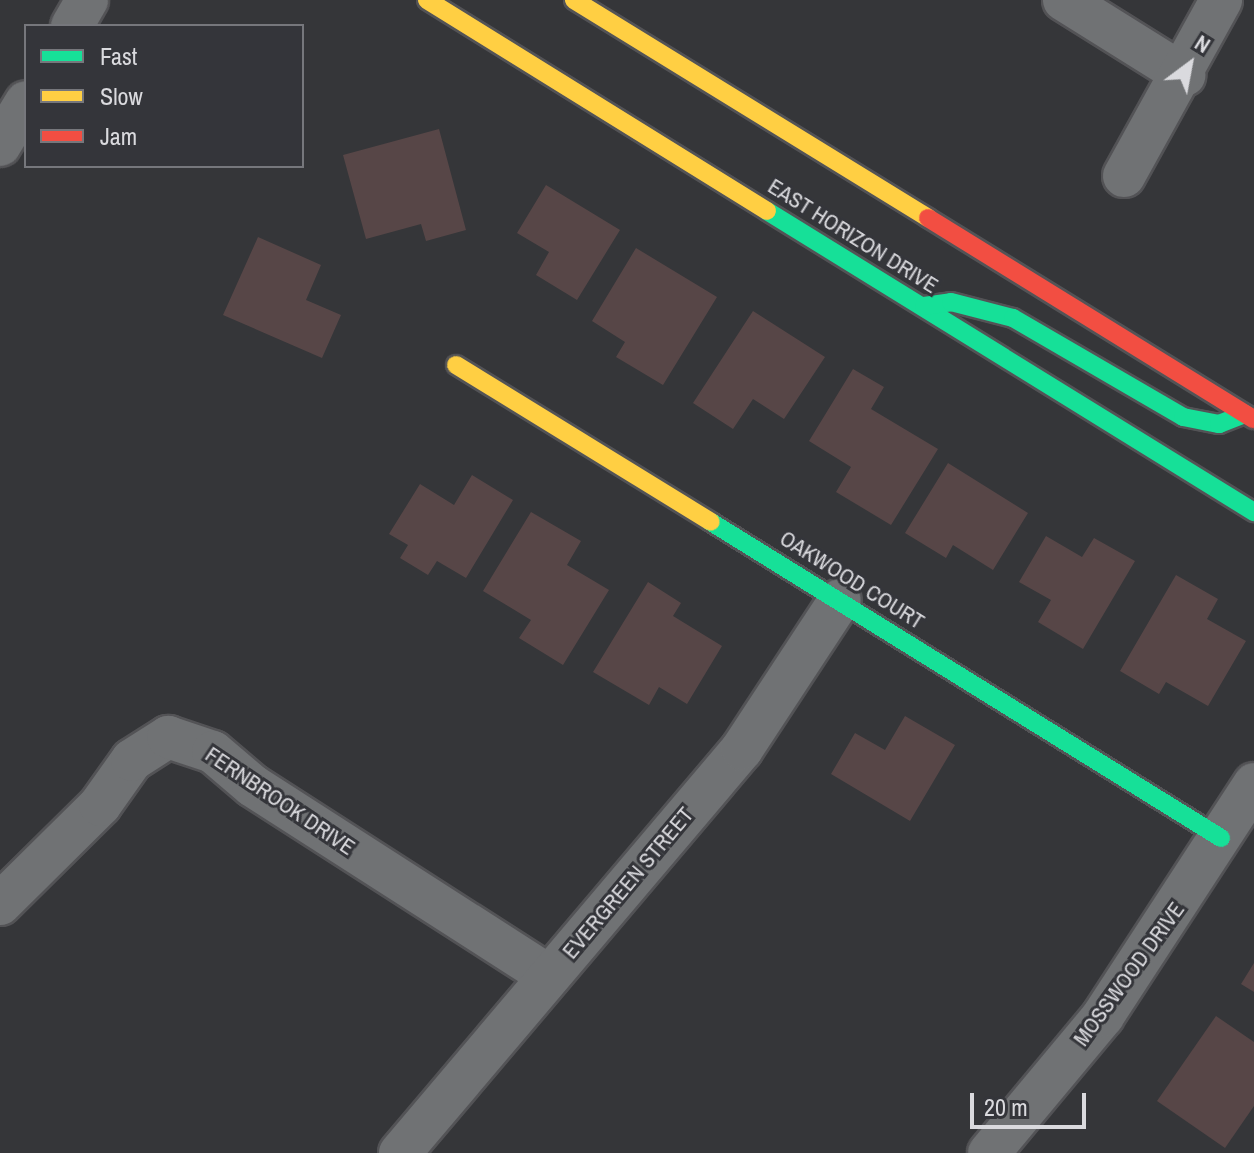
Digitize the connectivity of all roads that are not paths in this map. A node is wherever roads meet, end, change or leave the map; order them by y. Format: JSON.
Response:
{"nodes":[{"id":1,"x":87,"y":0,"type":"edge"},
{"id":2,"x":427,"y":0,"type":"edge"},
{"id":3,"x":574,"y":0,"type":"edge"},
{"id":4,"x":1064,"y":0,"type":"edge"},
{"id":5,"x":1221,"y":0,"type":"edge"},
{"id":6,"x":73,"y":24,"type":"edge"},
{"id":7,"x":1184,"y":75,"type":"junction"},
{"id":8,"x":0,"y":80,"type":"edge"},
{"id":9,"x":24,"y":95,"type":"edge"},
{"id":10,"x":24,"y":105,"type":"edge"},
{"id":11,"x":0,"y":145,"type":"edge"},
{"id":12,"x":1124,"y":176,"type":"dead end"},
{"id":13,"x":922,"y":306,"type":"junction"},
{"id":14,"x":456,"y":365,"type":"dead end"},
{"id":15,"x":1251,"y":412,"type":"edge"},
{"id":16,"x":1254,"y":512,"type":"edge"},
{"id":17,"x":840,"y":600,"type":"junction"},
{"id":18,"x":1254,"y":784,"type":"edge"},
{"id":19,"x":1221,"y":838,"type":"junction"},
{"id":20,"x":0,"y":904,"type":"edge"},
{"id":21,"x":549,"y":976,"type":"junction"},
{"id":22,"x":400,"y":1153,"type":"edge"},
{"id":23,"x":989,"y":1153,"type":"edge"}],
"edges":[{"from":1,"to":6,"type":"street"},
{"from":2,"to":13,"type":"main road","name":"EAST HORIZON DRIVE"},
{"from":3,"to":15,"type":"main road"},
{"from":4,"to":7,"type":"street"},
{"from":5,"to":7,"type":"street"},
{"from":7,"to":12,"type":"street"},
{"from":8,"to":9,"type":"street"},
{"from":10,"to":11,"type":"street"},
{"from":13,"to":15,"type":"main road"},
{"from":13,"to":16,"type":"main road","name":"EAST HORIZON DRIVE"},
{"from":14,"to":17,"type":"main road","name":"OAKWOOD COURT"},
{"from":17,"to":19,"type":"main road","name":"OAKWOOD COURT"},
{"from":17,"to":21,"type":"street","name":"EVERGREEN STREET"},
{"from":18,"to":19,"type":"street","name":"MOSSWOOD DRIVE"},
{"from":19,"to":23,"type":"street","name":"MOSSWOOD DRIVE"},
{"from":20,"to":21,"type":"street","name":"FERNBROOK DRIVE"},
{"from":21,"to":22,"type":"street","name":"EVERGREEN STREET"}]}
